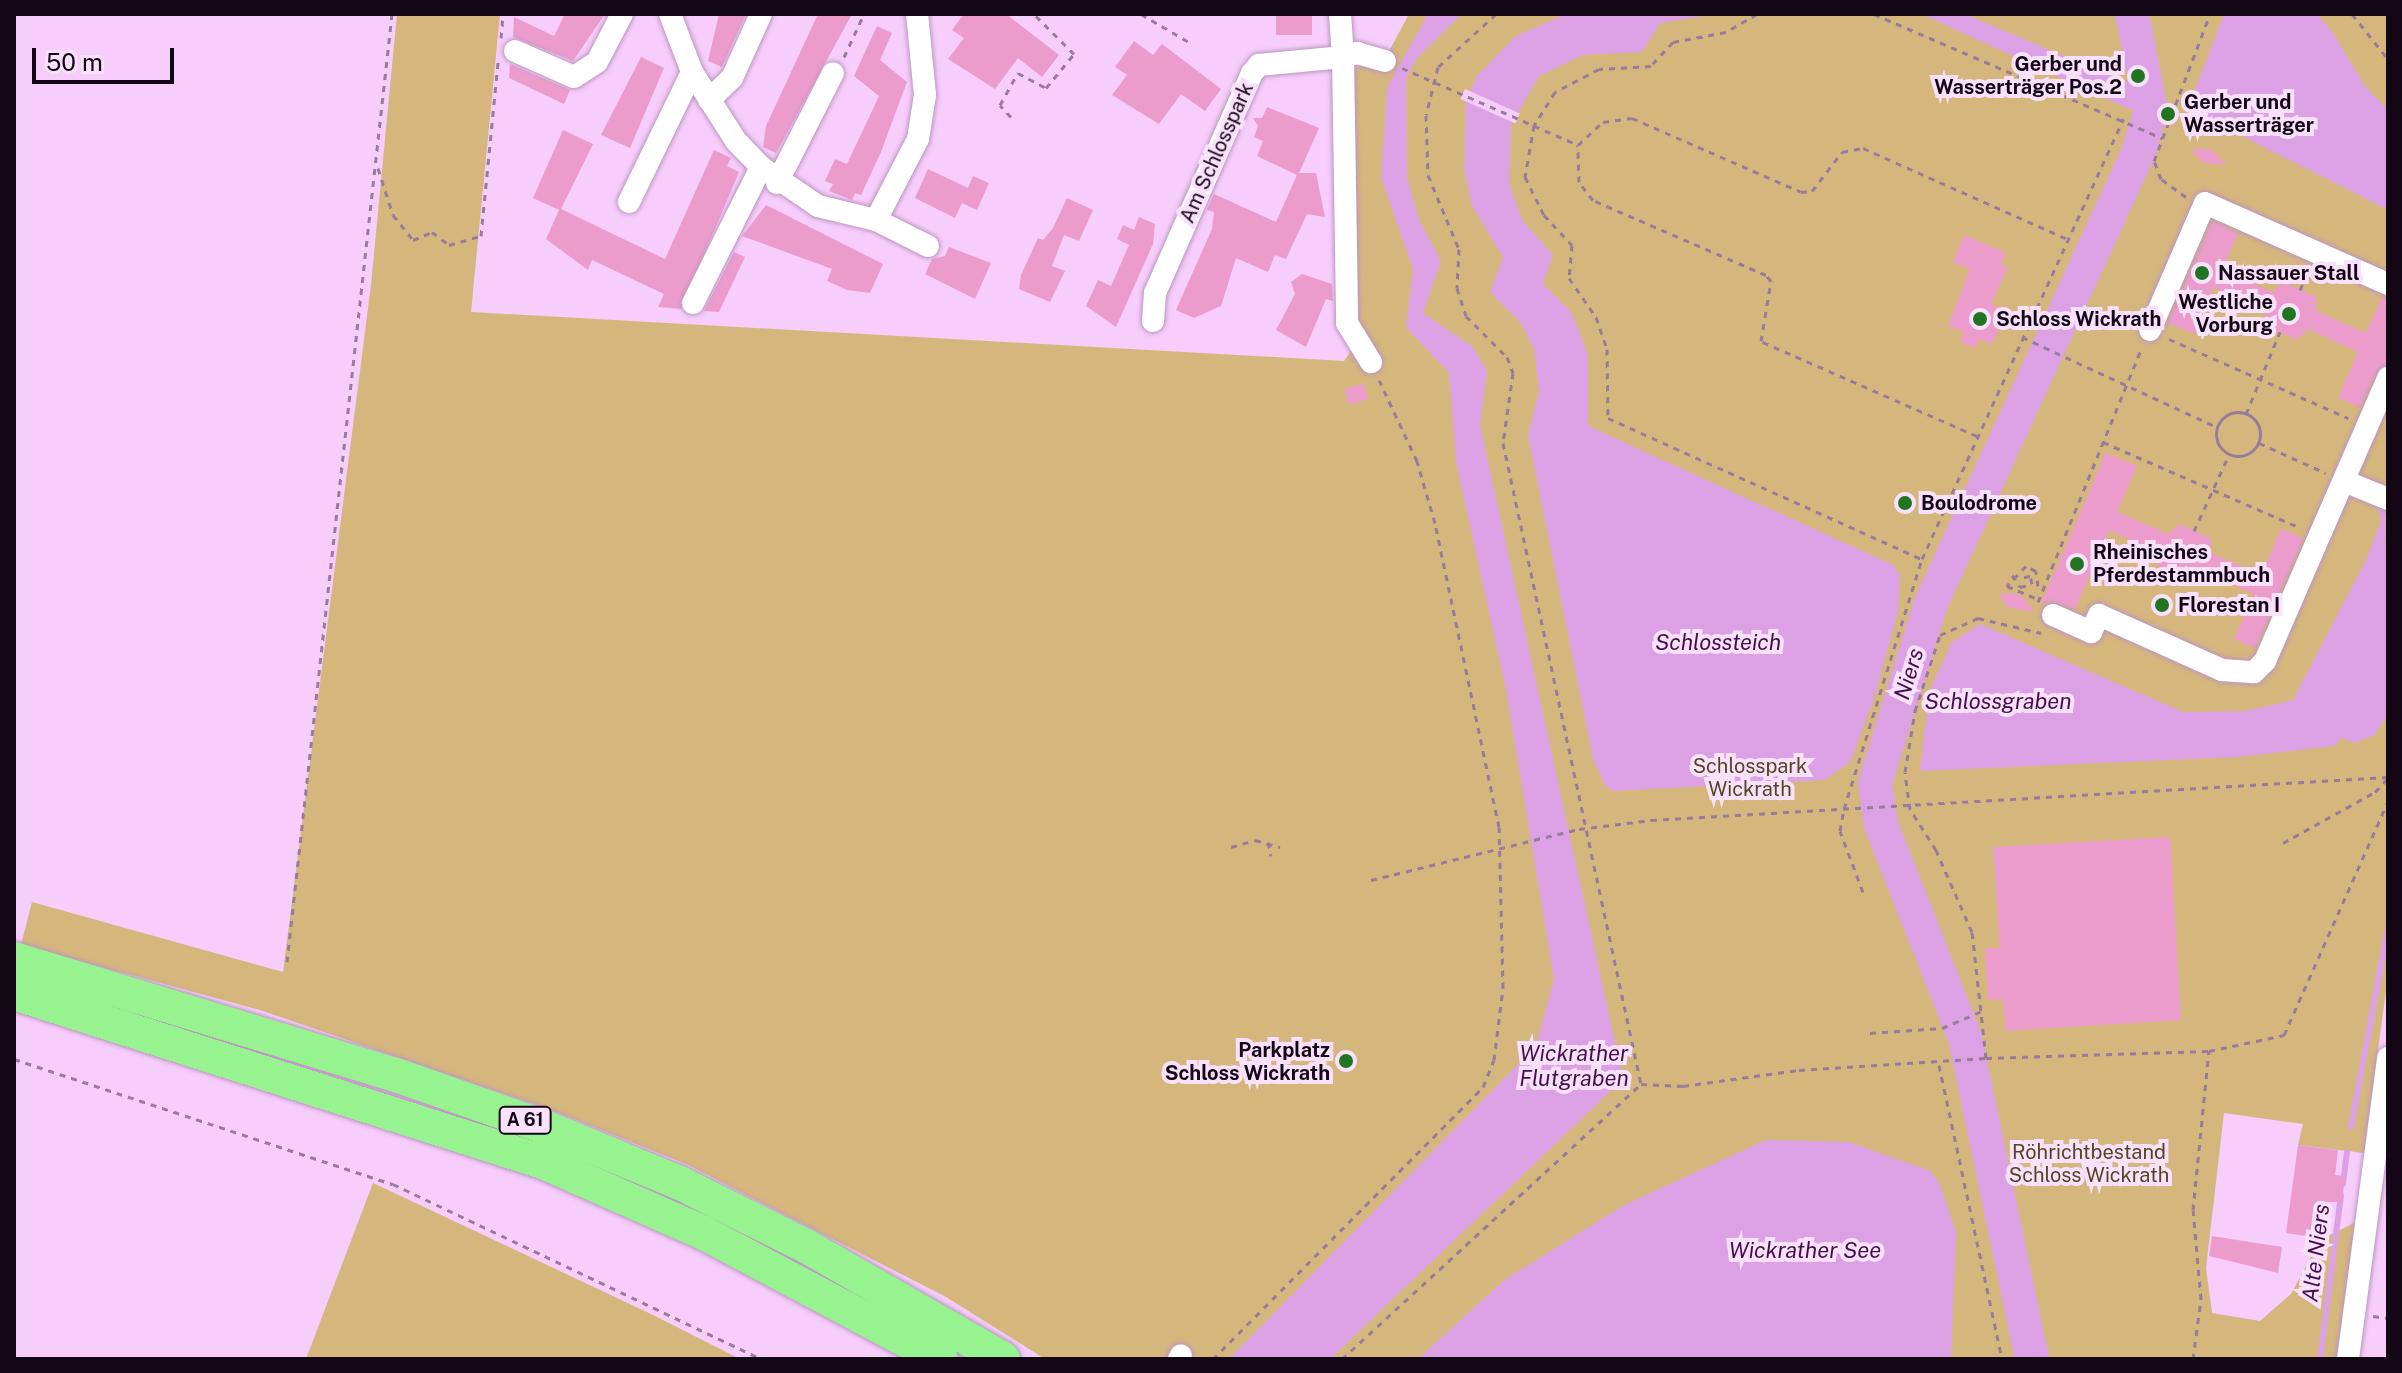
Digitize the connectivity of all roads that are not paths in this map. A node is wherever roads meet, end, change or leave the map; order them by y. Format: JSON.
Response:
{"nodes":[{"id":1,"x":622,"y":14,"type":"edge"},
{"id":2,"x":670,"y":14,"type":"edge"},
{"id":3,"x":761,"y":14,"type":"edge"},
{"id":4,"x":917,"y":14,"type":"edge"},
{"id":5,"x":1340,"y":14,"type":"edge"},
{"id":6,"x":515,"y":51,"type":"dead end"},
{"id":7,"x":1350,"y":55,"type":"junction"},
{"id":8,"x":1385,"y":61,"type":"dead end"},
{"id":9,"x":692,"y":72,"type":"junction"},
{"id":10,"x":833,"y":73,"type":"road end"},
{"id":11,"x":709,"y":100,"type":"junction"},
{"id":12,"x":761,"y":167,"type":"junction"},
{"id":13,"x":777,"y":183,"type":"junction"},
{"id":14,"x":629,"y":202,"type":"dead end"},
{"id":15,"x":876,"y":220,"type":"junction"},
{"id":16,"x":928,"y":246,"type":"dead end"},
{"id":17,"x":2388,"y":284,"type":"edge"},
{"id":18,"x":693,"y":303,"type":"dead end"},
{"id":19,"x":1153,"y":321,"type":"dead end"},
{"id":20,"x":2150,"y":330,"type":"road end"},
{"id":21,"x":1371,"y":362,"type":"road end"},
{"id":22,"x":2388,"y":378,"type":"edge"},
{"id":23,"x":2344,"y":481,"type":"junction"},
{"id":24,"x":2384,"y":497,"type":"edge"},
{"id":25,"x":2046,"y":607,"type":"road end"},
{"id":26,"x":14,"y":959,"type":"edge"},
{"id":27,"x":14,"y":993,"type":"edge"},
{"id":28,"x":2388,"y":1058,"type":"edge"},
{"id":29,"x":2386,"y":1086,"type":"edge"},
{"id":30,"x":941,"y":1359,"type":"edge"},
{"id":31,"x":1003,"y":1359,"type":"edge"},
{"id":32,"x":2348,"y":1359,"type":"edge"}],
"edges":[{"from":1,"to":6,"type":"street"},
{"from":2,"to":9,"type":"street"},
{"from":3,"to":11,"type":"street"},
{"from":4,"to":15,"type":"street"},
{"from":5,"to":7,"type":"street"},
{"from":7,"to":8,"type":"street"},
{"from":7,"to":19,"type":"street","name":"Am Schlosspark"},
{"from":7,"to":21,"type":"street"},
{"from":9,"to":11,"type":"street"},
{"from":9,"to":14,"type":"street"},
{"from":10,"to":13,"type":"street"},
{"from":11,"to":12,"type":"street"},
{"from":12,"to":13,"type":"street"},
{"from":12,"to":18,"type":"street"},
{"from":13,"to":15,"type":"street"},
{"from":15,"to":16,"type":"street"},
{"from":17,"to":20,"type":"street"},
{"from":22,"to":23,"type":"street"},
{"from":23,"to":24,"type":"street"},
{"from":23,"to":25,"type":"street"},
{"from":26,"to":31,"type":"highway","number":"A 61"},
{"from":27,"to":30,"type":"highway","number":"A 61"},
{"from":28,"to":29,"type":"street"},
{"from":29,"to":32,"type":"street"}]}
